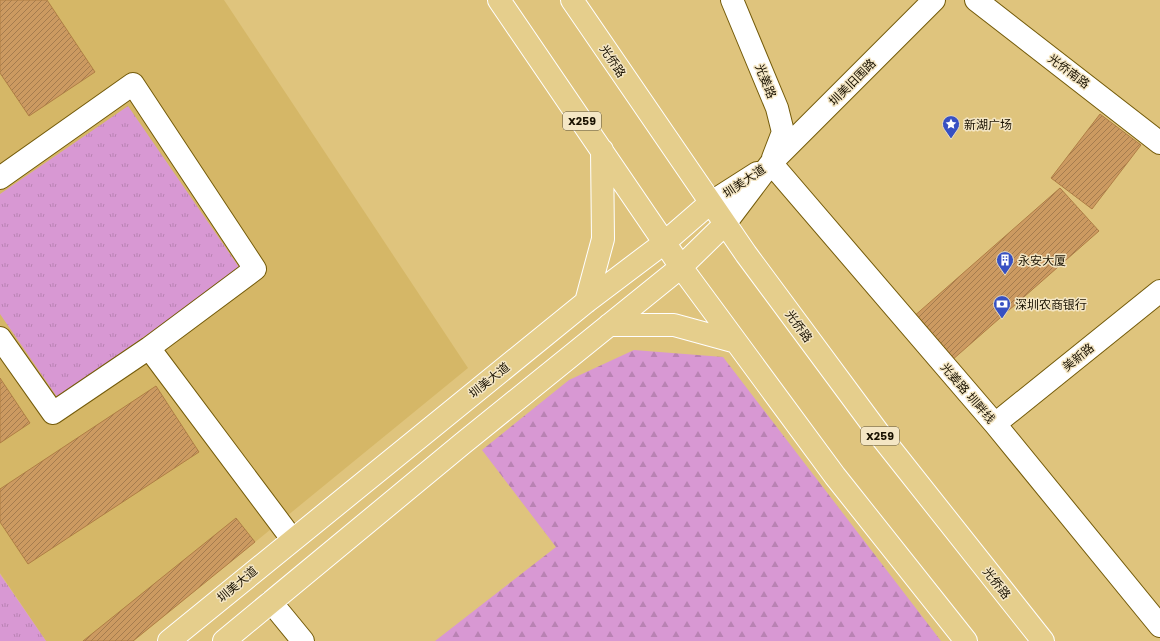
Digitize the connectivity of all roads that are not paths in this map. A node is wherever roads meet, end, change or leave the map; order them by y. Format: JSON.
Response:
{"nodes":[{"id":1,"x":499,"y":0,"type":"edge"},
{"id":2,"x":572,"y":0,"type":"edge"},
{"id":3,"x":732,"y":0,"type":"edge"},
{"id":4,"x":934,"y":0,"type":"edge"},
{"id":5,"x":976,"y":0,"type":"edge"},
{"id":6,"x":1160,"y":143,"type":"edge"},
{"id":7,"x":602,"y":150,"type":"junction"},
{"id":8,"x":771,"y":163,"type":"junction"},
{"id":9,"x":0,"y":178,"type":"edge"},
{"id":10,"x":710,"y":204,"type":"junction"},
{"id":11,"x":725,"y":224,"type":"junction"},
{"id":12,"x":664,"y":243,"type":"junction"},
{"id":13,"x":681,"y":267,"type":"junction"},
{"id":14,"x":1160,"y":291,"type":"edge"},
{"id":15,"x":586,"y":302,"type":"junction"},
{"id":16,"x":608,"y":325,"type":"junction"},
{"id":17,"x":0,"y":338,"type":"edge"},
{"id":18,"x":736,"y":342,"type":"junction"},
{"id":19,"x":149,"y":348,"type":"junction"},
{"id":20,"x":995,"y":424,"type":"junction"},
{"id":21,"x":292,"y":539,"type":"junction"},
{"id":22,"x":271,"y":602,"type":"junction"},
{"id":23,"x":1160,"y":626,"type":"edge"},
{"id":24,"x":169,"y":641,"type":"edge"},
{"id":25,"x":224,"y":641,"type":"edge"},
{"id":26,"x":303,"y":641,"type":"edge"},
{"id":27,"x":966,"y":641,"type":"edge"},
{"id":28,"x":1043,"y":641,"type":"edge"}],
"edges":[{"from":1,"to":7,"type":"main road","number":"X259"},
{"from":2,"to":10,"type":"main road","name":"光侨路","number":"X259"},
{"from":3,"to":8,"type":"street","name":"光姜路"},
{"from":4,"to":8,"type":"street","name":"圳美旧围路"},
{"from":5,"to":6,"type":"street","name":"光侨南路"},
{"from":7,"to":12,"type":"main road","number":"X259"},
{"from":7,"to":15,"type":"main road"},
{"from":8,"to":10,"type":"street","name":"圳美大道"},
{"from":8,"to":11,"type":"street","name":"圳美大道"},
{"from":8,"to":20,"type":"street","name":"光姜路 圳畔线"},
{"from":9,"to":19,"type":"street"},
{"from":10,"to":11,"type":"main road","name":"光侨路","number":"X259"},
{"from":10,"to":12,"type":"main road","name":"圳美大道"},
{"from":11,"to":13,"type":"main road","name":"圳美大道"},
{"from":11,"to":28,"type":"main road","name":"光侨路","number":"X259"},
{"from":12,"to":13,"type":"main road","number":"X259"},
{"from":12,"to":15,"type":"main road","name":"圳美大道"},
{"from":13,"to":16,"type":"main road","name":"圳美大道"},
{"from":13,"to":18,"type":"main road","number":"X259"},
{"from":14,"to":20,"type":"street","name":"美新路"},
{"from":15,"to":21,"type":"main road","name":"圳美大道"},
{"from":16,"to":18,"type":"main road"},
{"from":16,"to":22,"type":"main road","name":"圳美大道"},
{"from":17,"to":19,"type":"street"},
{"from":18,"to":27,"type":"main road","number":"X259"},
{"from":19,"to":21,"type":"street"},
{"from":20,"to":23,"type":"street","name":"光姜路 圳畔线"},
{"from":21,"to":24,"type":"main road","name":"圳美大道"},
{"from":22,"to":25,"type":"main road","name":"圳美大道"},
{"from":22,"to":26,"type":"street"}]}
